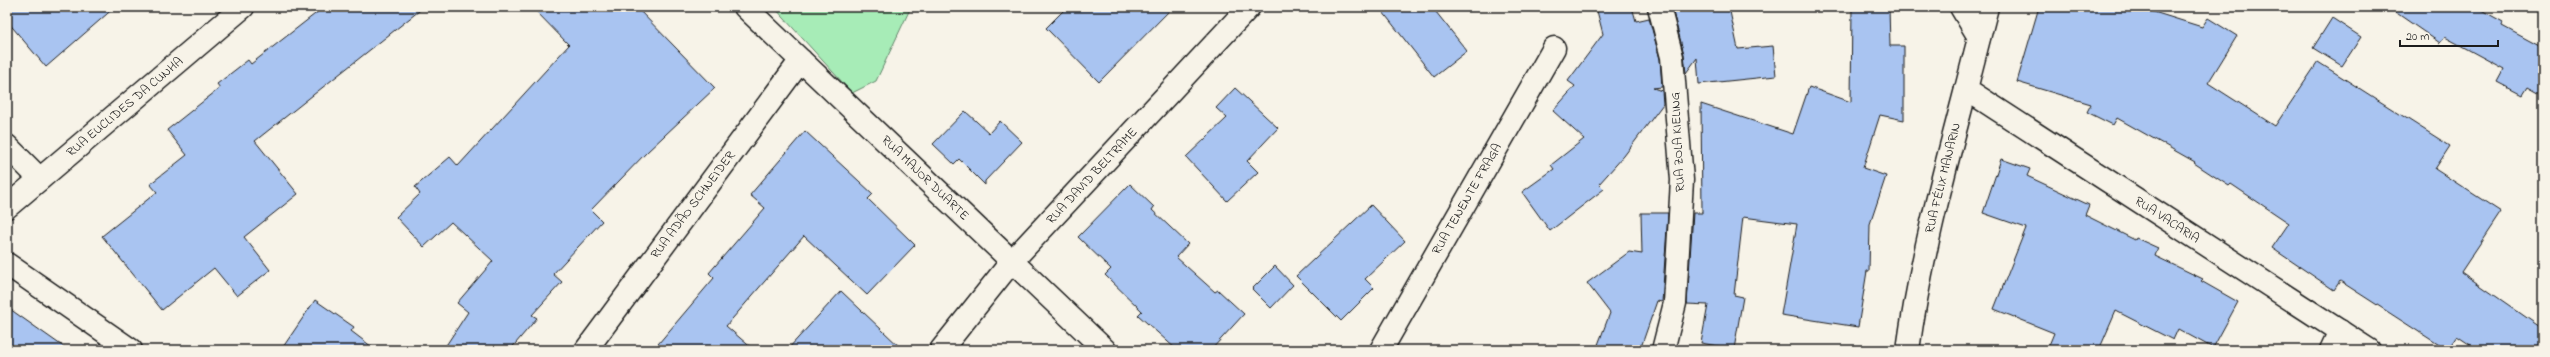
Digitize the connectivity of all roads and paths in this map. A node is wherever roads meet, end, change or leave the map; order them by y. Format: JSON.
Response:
{"nodes":[{"id":1,"x":243,"y":7,"type":"edge"},
{"id":2,"x":745,"y":7,"type":"edge"},
{"id":3,"x":1249,"y":7,"type":"edge"},
{"id":4,"x":1659,"y":7,"type":"edge"},
{"id":5,"x":1961,"y":7,"type":"edge"},
{"id":6,"x":1987,"y":7,"type":"edge"},
{"id":7,"x":1979,"y":37,"type":"junction"},
{"id":8,"x":1554,"y":48,"type":"dead end"},
{"id":9,"x":801,"y":60,"type":"junction"},
{"id":10,"x":1966,"y":89,"type":"junction"},
{"id":11,"x":7,"y":146,"type":"edge"},
{"id":12,"x":40,"y":179,"type":"junction"},
{"id":13,"x":7,"y":207,"type":"edge"},
{"id":14,"x":1012,"y":261,"type":"junction"},
{"id":15,"x":7,"y":264,"type":"edge"},
{"id":16,"x":2336,"y":341,"type":"edge"},
{"id":17,"x":132,"y":350,"type":"edge"},
{"id":18,"x":586,"y":350,"type":"edge"},
{"id":19,"x":941,"y":350,"type":"edge"},
{"id":20,"x":1105,"y":350,"type":"edge"},
{"id":21,"x":1381,"y":350,"type":"edge"},
{"id":22,"x":1663,"y":350,"type":"edge"},
{"id":23,"x":1908,"y":350,"type":"edge"},
{"id":24,"x":2369,"y":350,"type":"edge"}],
"edges":[{"from":1,"to":12,"type":"street","name":"RUA EUCLIDES DA CUNHA"},
{"from":2,"to":9,"type":"street","name":"RUA MAJOR DUARTE"},
{"from":3,"to":14,"type":"street","name":"RUA DAVID BELTRAME"},
{"from":4,"to":22,"type":"street","name":"RUA ZOLA KIELING"},
{"from":5,"to":7,"type":"street"},
{"from":6,"to":7,"type":"street","name":"RUA FÉLIX MANARIN"},
{"from":7,"to":10,"type":"street","name":"RUA FÉLIX MANARIN"},
{"from":8,"to":21,"type":"street","name":"RUA TENENTE FRAGA"},
{"from":9,"to":14,"type":"street","name":"RUA MAJOR DUARTE"},
{"from":9,"to":18,"type":"street","name":"RUA ADÃO SCHNEIDER"},
{"from":10,"to":16,"type":"street","name":"RUA VACARIA"},
{"from":10,"to":23,"type":"street","name":"RUA FÉLIX MANARIN"},
{"from":11,"to":12,"type":"street"},
{"from":12,"to":13,"type":"street","name":"RUA EUCLIDES DA CUNHA"},
{"from":14,"to":19,"type":"street","name":"RUA DAVID BELTRAME"},
{"from":14,"to":20,"type":"street","name":"RUA MAJOR DUARTE"},
{"from":15,"to":17,"type":"street"},
{"from":16,"to":24,"type":"street","name":"RUA VACARIA"}]}
